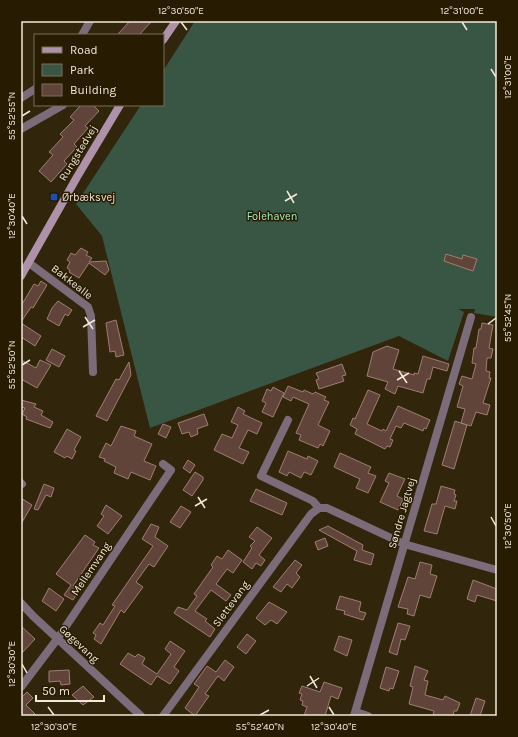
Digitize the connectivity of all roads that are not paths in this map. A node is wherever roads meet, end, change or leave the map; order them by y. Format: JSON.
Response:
{"nodes":[{"id":1,"x":90,"y":21,"type":"edge"},
{"id":2,"x":176,"y":21,"type":"edge"},
{"id":3,"x":83,"y":34,"type":"edge"},
{"id":4,"x":164,"y":39,"type":"edge"},
{"id":5,"x":34,"y":90,"type":"edge"},
{"id":6,"x":21,"y":98,"type":"edge"},
{"id":7,"x":61,"y":106,"type":"edge"},
{"id":8,"x":119,"y":106,"type":"edge"},
{"id":9,"x":21,"y":129,"type":"edge"},
{"id":10,"x":29,"y":263,"type":"junction"},
{"id":11,"x":21,"y":276,"type":"edge"},
{"id":12,"x":471,"y":317,"type":"dead end"},
{"id":13,"x":94,"y":372,"type":"dead end"},
{"id":14,"x":288,"y":420,"type":"dead end"},
{"id":15,"x":162,"y":464,"type":"dead end"},
{"id":16,"x":319,"y":508,"type":"junction"},
{"id":17,"x":404,"y":544,"type":"junction"},
{"id":18,"x":497,"y":570,"type":"edge"},
{"id":19,"x":21,"y":603,"type":"edge"},
{"id":20,"x":58,"y":638,"type":"junction"},
{"id":21,"x":21,"y":687,"type":"edge"},
{"id":22,"x":355,"y":714,"type":"edge"},
{"id":23,"x":141,"y":716,"type":"edge"},
{"id":24,"x":163,"y":716,"type":"edge"},
{"id":25,"x":368,"y":716,"type":"edge"}],
"edges":[{"from":1,"to":3,"type":"street"},
{"from":2,"to":4,"type":"main road"},
{"from":5,"to":6,"type":"street"},
{"from":7,"to":9,"type":"street"},
{"from":8,"to":10,"type":"main road","name":"Rungstedvej"},
{"from":10,"to":11,"type":"main road","name":"Rungstedvej"},
{"from":10,"to":13,"type":"street","name":"Bakkealle"},
{"from":12,"to":17,"type":"street","name":"Søndre Jagtvej"},
{"from":14,"to":16,"type":"street"},
{"from":15,"to":20,"type":"street","name":"Mellemvang"},
{"from":16,"to":17,"type":"street"},
{"from":16,"to":24,"type":"street","name":"Slettevang"},
{"from":17,"to":18,"type":"street"},
{"from":17,"to":22,"type":"street","name":"Søndre Jagtvej"},
{"from":19,"to":20,"type":"street","name":"Gøgevang"},
{"from":20,"to":21,"type":"street","name":"Mellemvang"},
{"from":20,"to":23,"type":"street","name":"Gøgevang"},
{"from":22,"to":25,"type":"street"}]}
